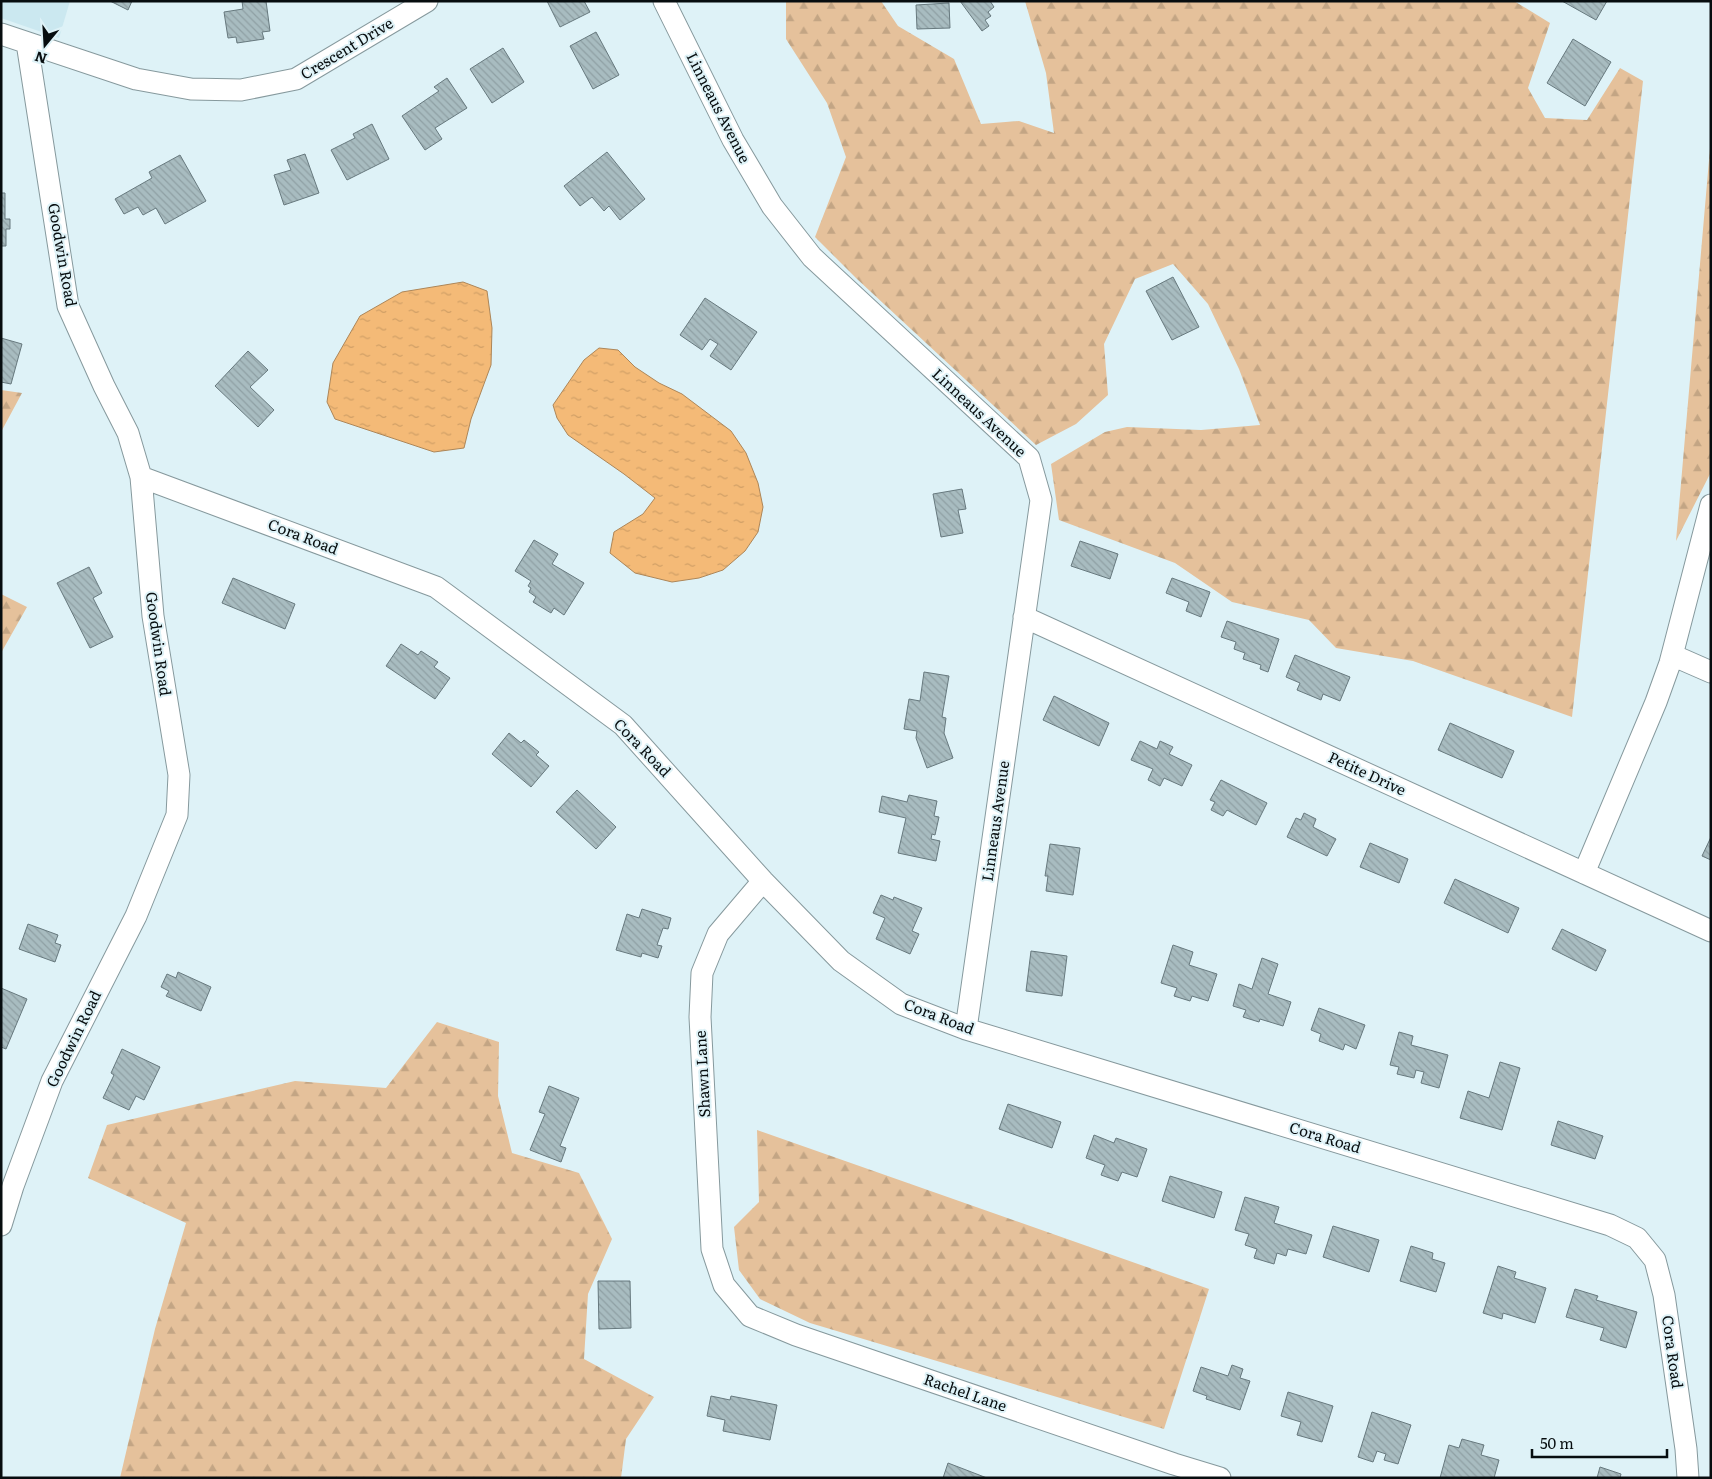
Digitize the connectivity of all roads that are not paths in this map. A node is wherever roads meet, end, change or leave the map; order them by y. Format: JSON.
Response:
{"nodes":[{"id":1,"x":427,"y":1,"type":"edge"},
{"id":2,"x":664,"y":1,"type":"edge"},
{"id":3,"x":1,"y":34,"type":"edge"},
{"id":4,"x":27,"y":43,"type":"junction"},
{"id":5,"x":141,"y":477,"type":"junction"},
{"id":6,"x":1711,"y":505,"type":"edge"},
{"id":7,"x":1024,"y":617,"type":"junction"},
{"id":8,"x":1672,"y":655,"type":"junction"},
{"id":9,"x":1711,"y":672,"type":"edge"},
{"id":10,"x":1584,"y":873,"type":"junction"},
{"id":11,"x":763,"y":881,"type":"junction"},
{"id":12,"x":1711,"y":931,"type":"edge"},
{"id":13,"x":966,"y":1029,"type":"junction"},
{"id":14,"x":1,"y":1225,"type":"edge"},
{"id":15,"x":724,"y":1285,"type":"joint"},
{"id":16,"x":1220,"y":1478,"type":"edge"},
{"id":17,"x":1688,"y":1478,"type":"edge"}],
"edges":[{"from":1,"to":4,"type":"street","name":"Crescent Drive"},
{"from":2,"to":7,"type":"street","name":"Linneaus Avenue"},
{"from":3,"to":4,"type":"street","name":"Crescent Drive"},
{"from":4,"to":5,"type":"street","name":"Goodwin Road"},
{"from":5,"to":11,"type":"street","name":"Cora Road"},
{"from":5,"to":14,"type":"street","name":"Goodwin Road"},
{"from":6,"to":8,"type":"street"},
{"from":7,"to":10,"type":"street","name":"Petite Drive"},
{"from":7,"to":13,"type":"street","name":"Linneaus Avenue"},
{"from":8,"to":9,"type":"street"},
{"from":8,"to":10,"type":"street"},
{"from":10,"to":12,"type":"street","name":"Petite Drive"},
{"from":11,"to":13,"type":"street","name":"Cora Road"},
{"from":11,"to":15,"type":"street","name":"Shawn Lane"},
{"from":13,"to":17,"type":"street","name":"Cora Road"},
{"from":15,"to":16,"type":"street","name":"Rachel Lane"}]}
